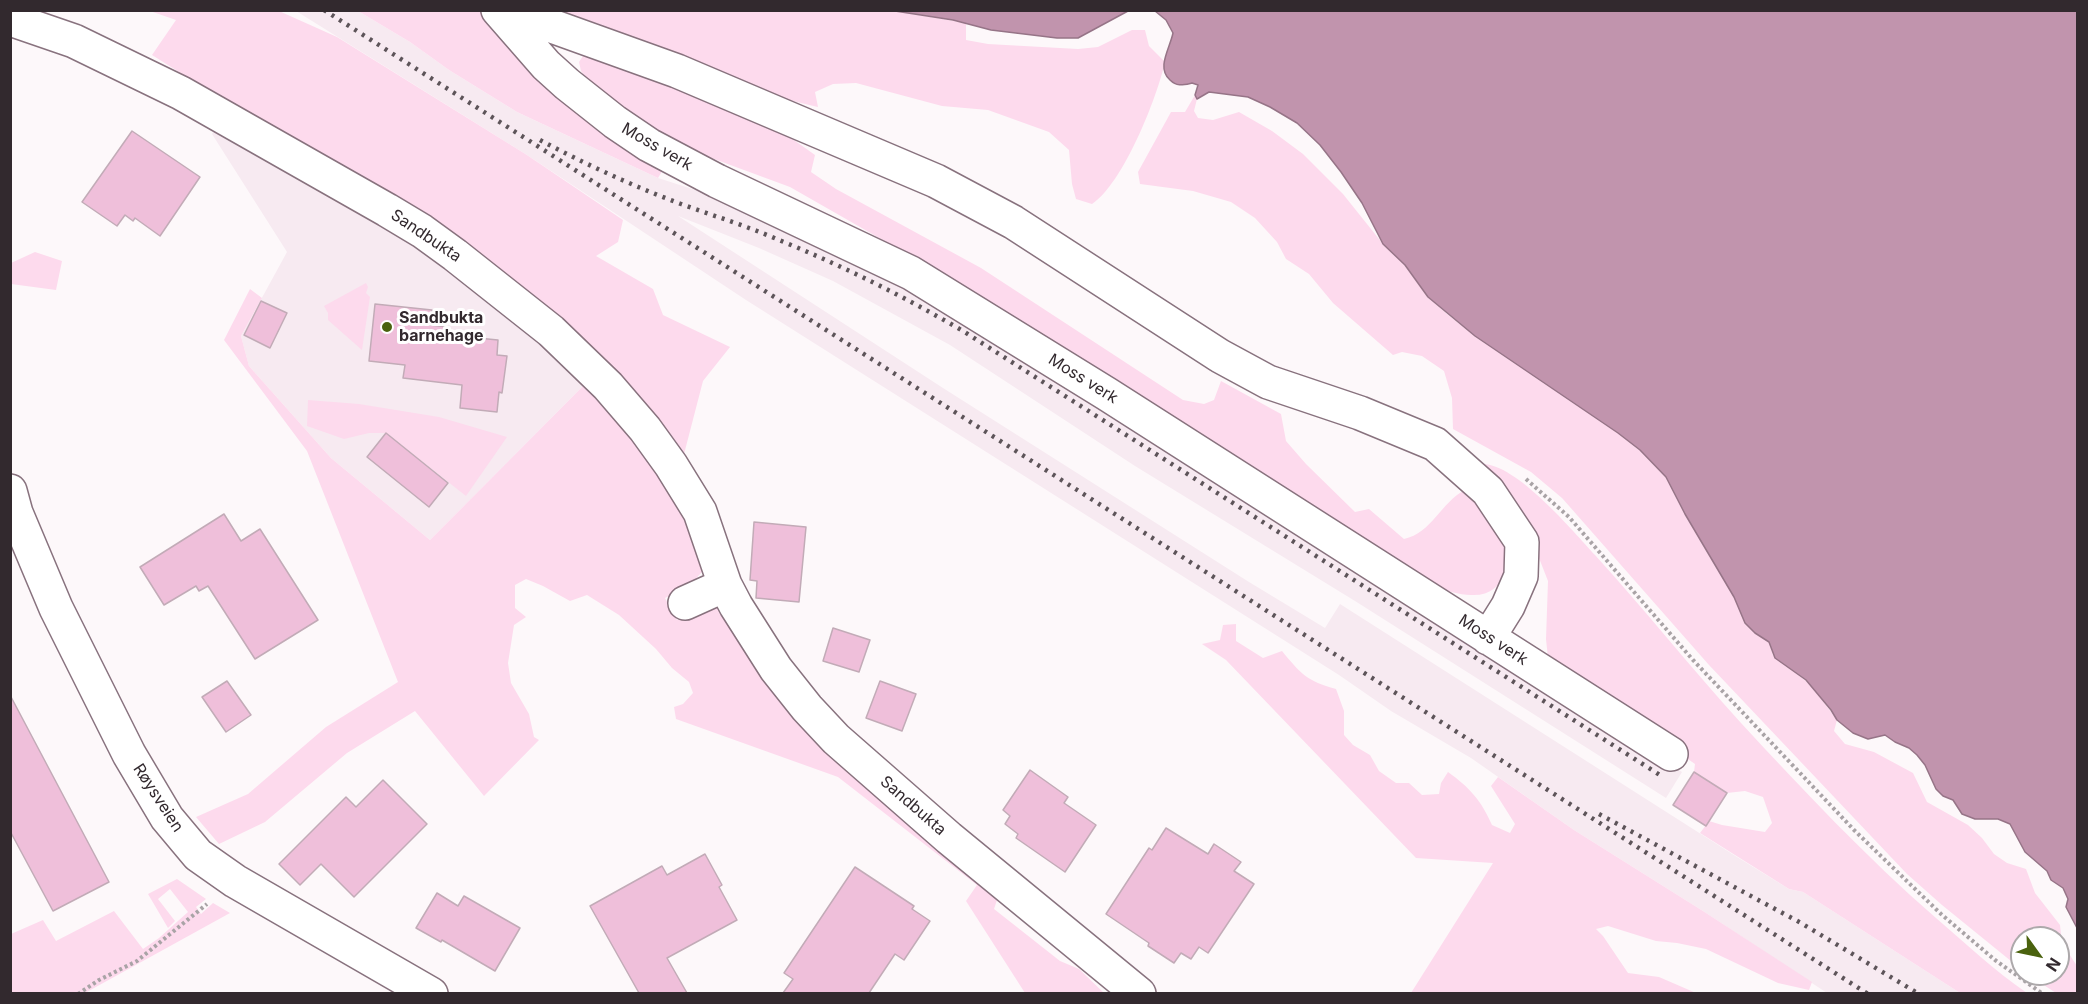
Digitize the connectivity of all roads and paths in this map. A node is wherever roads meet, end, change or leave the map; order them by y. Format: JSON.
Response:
{"nodes":[{"id":1,"x":498,"y":10,"type":"edge"},
{"id":2,"x":516,"y":10,"type":"edge"},
{"id":3,"x":10,"y":19,"type":"edge"},
{"id":4,"x":1524,"y":478,"type":"dead end"},
{"id":5,"x":10,"y":491,"type":"edge"},
{"id":6,"x":725,"y":585,"type":"junction"},
{"id":7,"x":685,"y":603,"type":"dead end"},
{"id":8,"x":1488,"y":638,"type":"junction"},
{"id":9,"x":1671,"y":754,"type":"dead end"},
{"id":10,"x":198,"y":913,"type":"dead end"},
{"id":11,"x":78,"y":993,"type":"edge"},
{"id":12,"x":431,"y":993,"type":"edge"},
{"id":13,"x":1138,"y":993,"type":"edge"},
{"id":14,"x":2043,"y":993,"type":"edge"}],
"edges":[{"from":1,"to":8,"type":"street","name":"Moss verk"},
{"from":2,"to":8,"type":"street"},
{"from":3,"to":6,"type":"street","name":"Sandbukta"},
{"from":4,"to":14,"type":"path"},
{"from":5,"to":12,"type":"street","name":"Røysveien"},
{"from":6,"to":7,"type":"street"},
{"from":6,"to":13,"type":"street","name":"Sandbukta"},
{"from":8,"to":9,"type":"street","name":"Moss verk"},
{"from":10,"to":11,"type":"path"}]}
